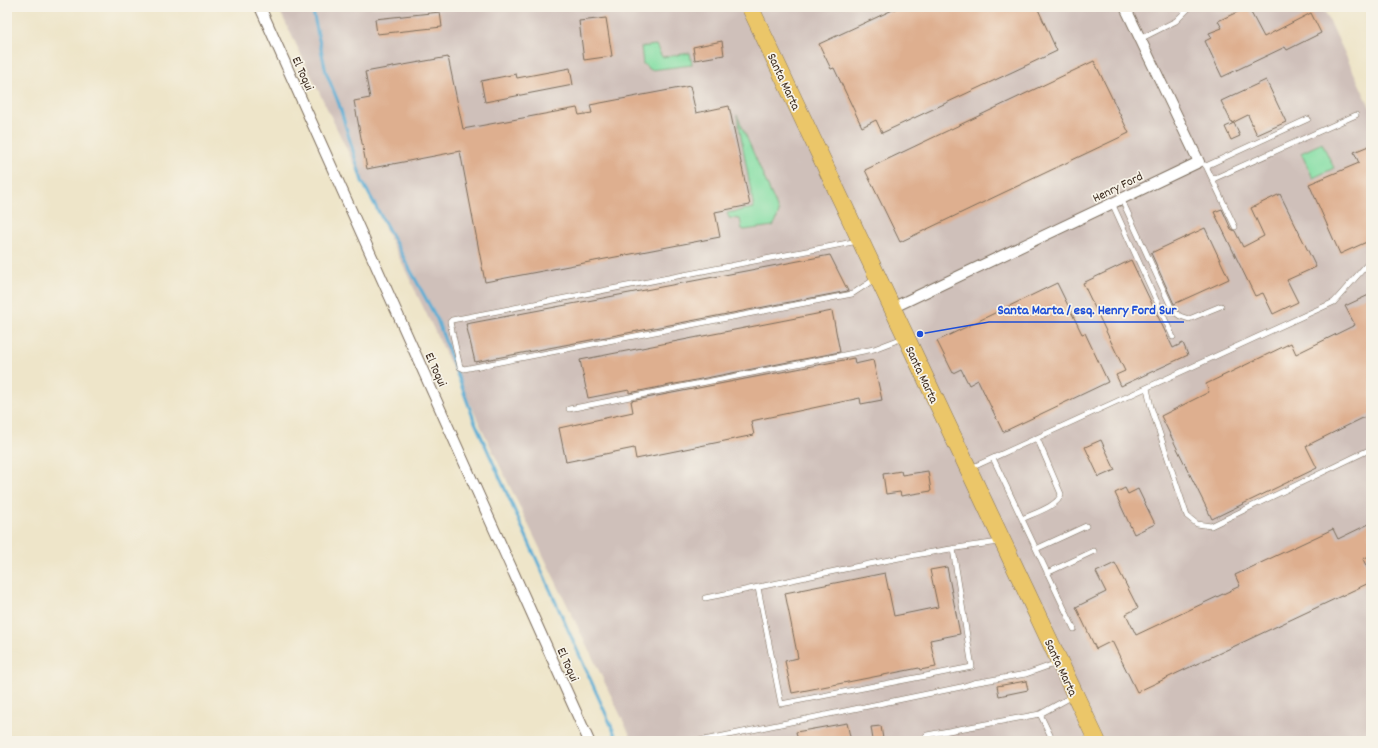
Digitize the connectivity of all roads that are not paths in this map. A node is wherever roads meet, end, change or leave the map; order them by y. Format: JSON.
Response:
{"nodes":[{"id":1,"x":260,"y":7,"type":"edge"},
{"id":2,"x":750,"y":7,"type":"edge"},
{"id":3,"x":1125,"y":7,"type":"edge"},
{"id":4,"x":1190,"y":7,"type":"edge"},
{"id":5,"x":1140,"y":39,"type":"junction"},
{"id":6,"x":1356,"y":115,"type":"dead end"},
{"id":7,"x":1308,"y":119,"type":"dead end"},
{"id":8,"x":1202,"y":164,"type":"junction"},
{"id":9,"x":1213,"y":179,"type":"junction"},
{"id":10,"x":1117,"y":201,"type":"junction"},
{"id":11,"x":1235,"y":227,"type":"dead end"},
{"id":12,"x":861,"y":241,"type":"junction"},
{"id":13,"x":1371,"y":260,"type":"edge"},
{"id":14,"x":878,"y":278,"type":"junction"},
{"id":15,"x":1221,"y":306,"type":"dead end"},
{"id":16,"x":892,"y":308,"type":"junction"},
{"id":17,"x":906,"y":337,"type":"junction"},
{"id":18,"x":1173,"y":337,"type":"dead end"},
{"id":19,"x":1147,"y":388,"type":"junction"},
{"id":20,"x":569,"y":409,"type":"dead end"},
{"id":21,"x":1036,"y":438,"type":"junction"},
{"id":22,"x":1371,"y":449,"type":"edge"},
{"id":23,"x":993,"y":458,"type":"junction"},
{"id":24,"x":968,"y":469,"type":"junction"},
{"id":25,"x":1022,"y":519,"type":"junction"},
{"id":26,"x":1086,"y":526,"type":"dead end"},
{"id":27,"x":1003,"y":542,"type":"junction"},
{"id":28,"x":954,"y":549,"type":"junction"},
{"id":29,"x":1036,"y":549,"type":"junction"},
{"id":30,"x":1094,"y":551,"type":"dead end"},
{"id":31,"x":1047,"y":573,"type":"junction"},
{"id":32,"x":758,"y":588,"type":"junction"},
{"id":33,"x":705,"y":598,"type":"dead end"},
{"id":34,"x":1074,"y":629,"type":"dead end"},
{"id":35,"x":1060,"y":662,"type":"junction"},
{"id":36,"x":1075,"y":695,"type":"junction"},
{"id":37,"x":1040,"y":714,"type":"junction"},
{"id":38,"x":589,"y":741,"type":"edge"},
{"id":39,"x":699,"y":741,"type":"edge"},
{"id":40,"x":923,"y":741,"type":"edge"},
{"id":41,"x":1053,"y":741,"type":"edge"},
{"id":42,"x":1097,"y":741,"type":"edge"}],
"edges":[{"from":1,"to":38,"type":"street","name":"El Toqui"},
{"from":2,"to":12,"type":"main road","name":"Santa Marta"},
{"from":3,"to":5,"type":"street"},
{"from":4,"to":5,"type":"lane"},
{"from":5,"to":8,"type":"street"},
{"from":6,"to":9,"type":"lane"},
{"from":7,"to":8,"type":"lane"},
{"from":8,"to":9,"type":"lane"},
{"from":8,"to":10,"type":"street","name":"Henry Ford"},
{"from":9,"to":11,"type":"lane"},
{"from":10,"to":15,"type":"lane"},
{"from":10,"to":16,"type":"street","name":"Henry Ford"},
{"from":10,"to":18,"type":"lane"},
{"from":12,"to":14,"type":"main road","name":"Santa Marta"},
{"from":12,"to":14,"type":"lane"},
{"from":13,"to":19,"type":"lane"},
{"from":14,"to":16,"type":"main road","name":"Santa Marta"},
{"from":16,"to":17,"type":"main road","name":"Santa Marta"},
{"from":17,"to":20,"type":"lane"},
{"from":17,"to":24,"type":"main road","name":"Santa Marta"},
{"from":19,"to":21,"type":"lane"},
{"from":19,"to":22,"type":"lane"},
{"from":21,"to":23,"type":"lane"},
{"from":21,"to":25,"type":"lane"},
{"from":23,"to":24,"type":"lane"},
{"from":23,"to":25,"type":"lane"},
{"from":24,"to":27,"type":"main road","name":"Santa Marta"},
{"from":25,"to":29,"type":"lane"},
{"from":26,"to":29,"type":"lane"},
{"from":27,"to":28,"type":"lane"},
{"from":27,"to":35,"type":"main road","name":"Santa Marta"},
{"from":28,"to":32,"type":"lane"},
{"from":28,"to":32,"type":"lane"},
{"from":29,"to":31,"type":"lane"},
{"from":30,"to":31,"type":"lane"},
{"from":31,"to":34,"type":"lane"},
{"from":32,"to":33,"type":"lane"},
{"from":35,"to":36,"type":"main road","name":"Santa Marta"},
{"from":35,"to":39,"type":"lane"},
{"from":36,"to":37,"type":"lane"},
{"from":36,"to":42,"type":"main road","name":"Santa Marta"},
{"from":37,"to":40,"type":"lane"},
{"from":37,"to":41,"type":"lane"}]}
